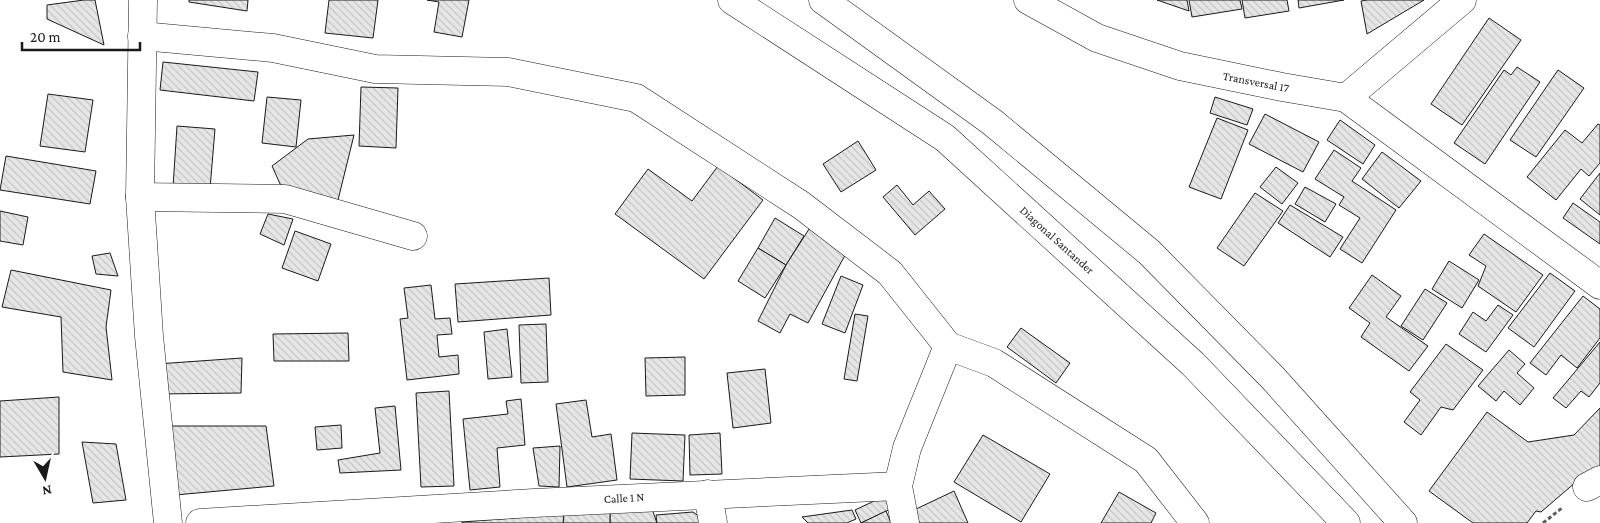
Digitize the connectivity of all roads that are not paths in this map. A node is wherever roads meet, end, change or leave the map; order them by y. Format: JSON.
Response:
{"nodes":[{"id":1,"x":142,"y":0,"type":"edge"},
{"id":2,"x":732,"y":0,"type":"edge"},
{"id":3,"x":823,"y":0,"type":"edge"},
{"id":4,"x":1028,"y":0,"type":"edge"},
{"id":5,"x":1462,"y":0,"type":"edge"},
{"id":6,"x":142,"y":36,"type":"junction"},
{"id":7,"x":1346,"y":98,"type":"junction"},
{"id":8,"x":140,"y":197,"type":"junction"},
{"id":9,"x":413,"y":236,"type":"dead end"},
{"id":10,"x":1600,"y":286,"type":"edge"},
{"id":11,"x":948,"y":346,"type":"junction"},
{"id":12,"x":898,"y":486,"type":"junction"},
{"id":13,"x":708,"y":494,"type":"junction"},
{"id":14,"x":168,"y":523,"type":"edge"},
{"id":15,"x":200,"y":523,"type":"edge"},
{"id":16,"x":713,"y":523,"type":"edge"},
{"id":17,"x":905,"y":523,"type":"edge"},
{"id":18,"x":1195,"y":523,"type":"edge"},
{"id":19,"x":1346,"y":523,"type":"edge"},
{"id":20,"x":1403,"y":523,"type":"edge"}],
"edges":[{"from":1,"to":6,"type":"street"},
{"from":2,"to":19,"type":"street","name":"Diagonal Santander"},
{"from":3,"to":20,"type":"street"},
{"from":4,"to":7,"type":"street","name":"Transversal 17"},
{"from":5,"to":7,"type":"street"},
{"from":6,"to":8,"type":"street"},
{"from":6,"to":11,"type":"street"},
{"from":7,"to":10,"type":"street"},
{"from":8,"to":9,"type":"street"},
{"from":8,"to":14,"type":"street"},
{"from":11,"to":12,"type":"street"},
{"from":11,"to":18,"type":"street"},
{"from":12,"to":13,"type":"street","name":"Calle 1 N"},
{"from":12,"to":17,"type":"street"},
{"from":13,"to":15,"type":"street","name":"Calle 1 N"},
{"from":13,"to":16,"type":"street"}]}
